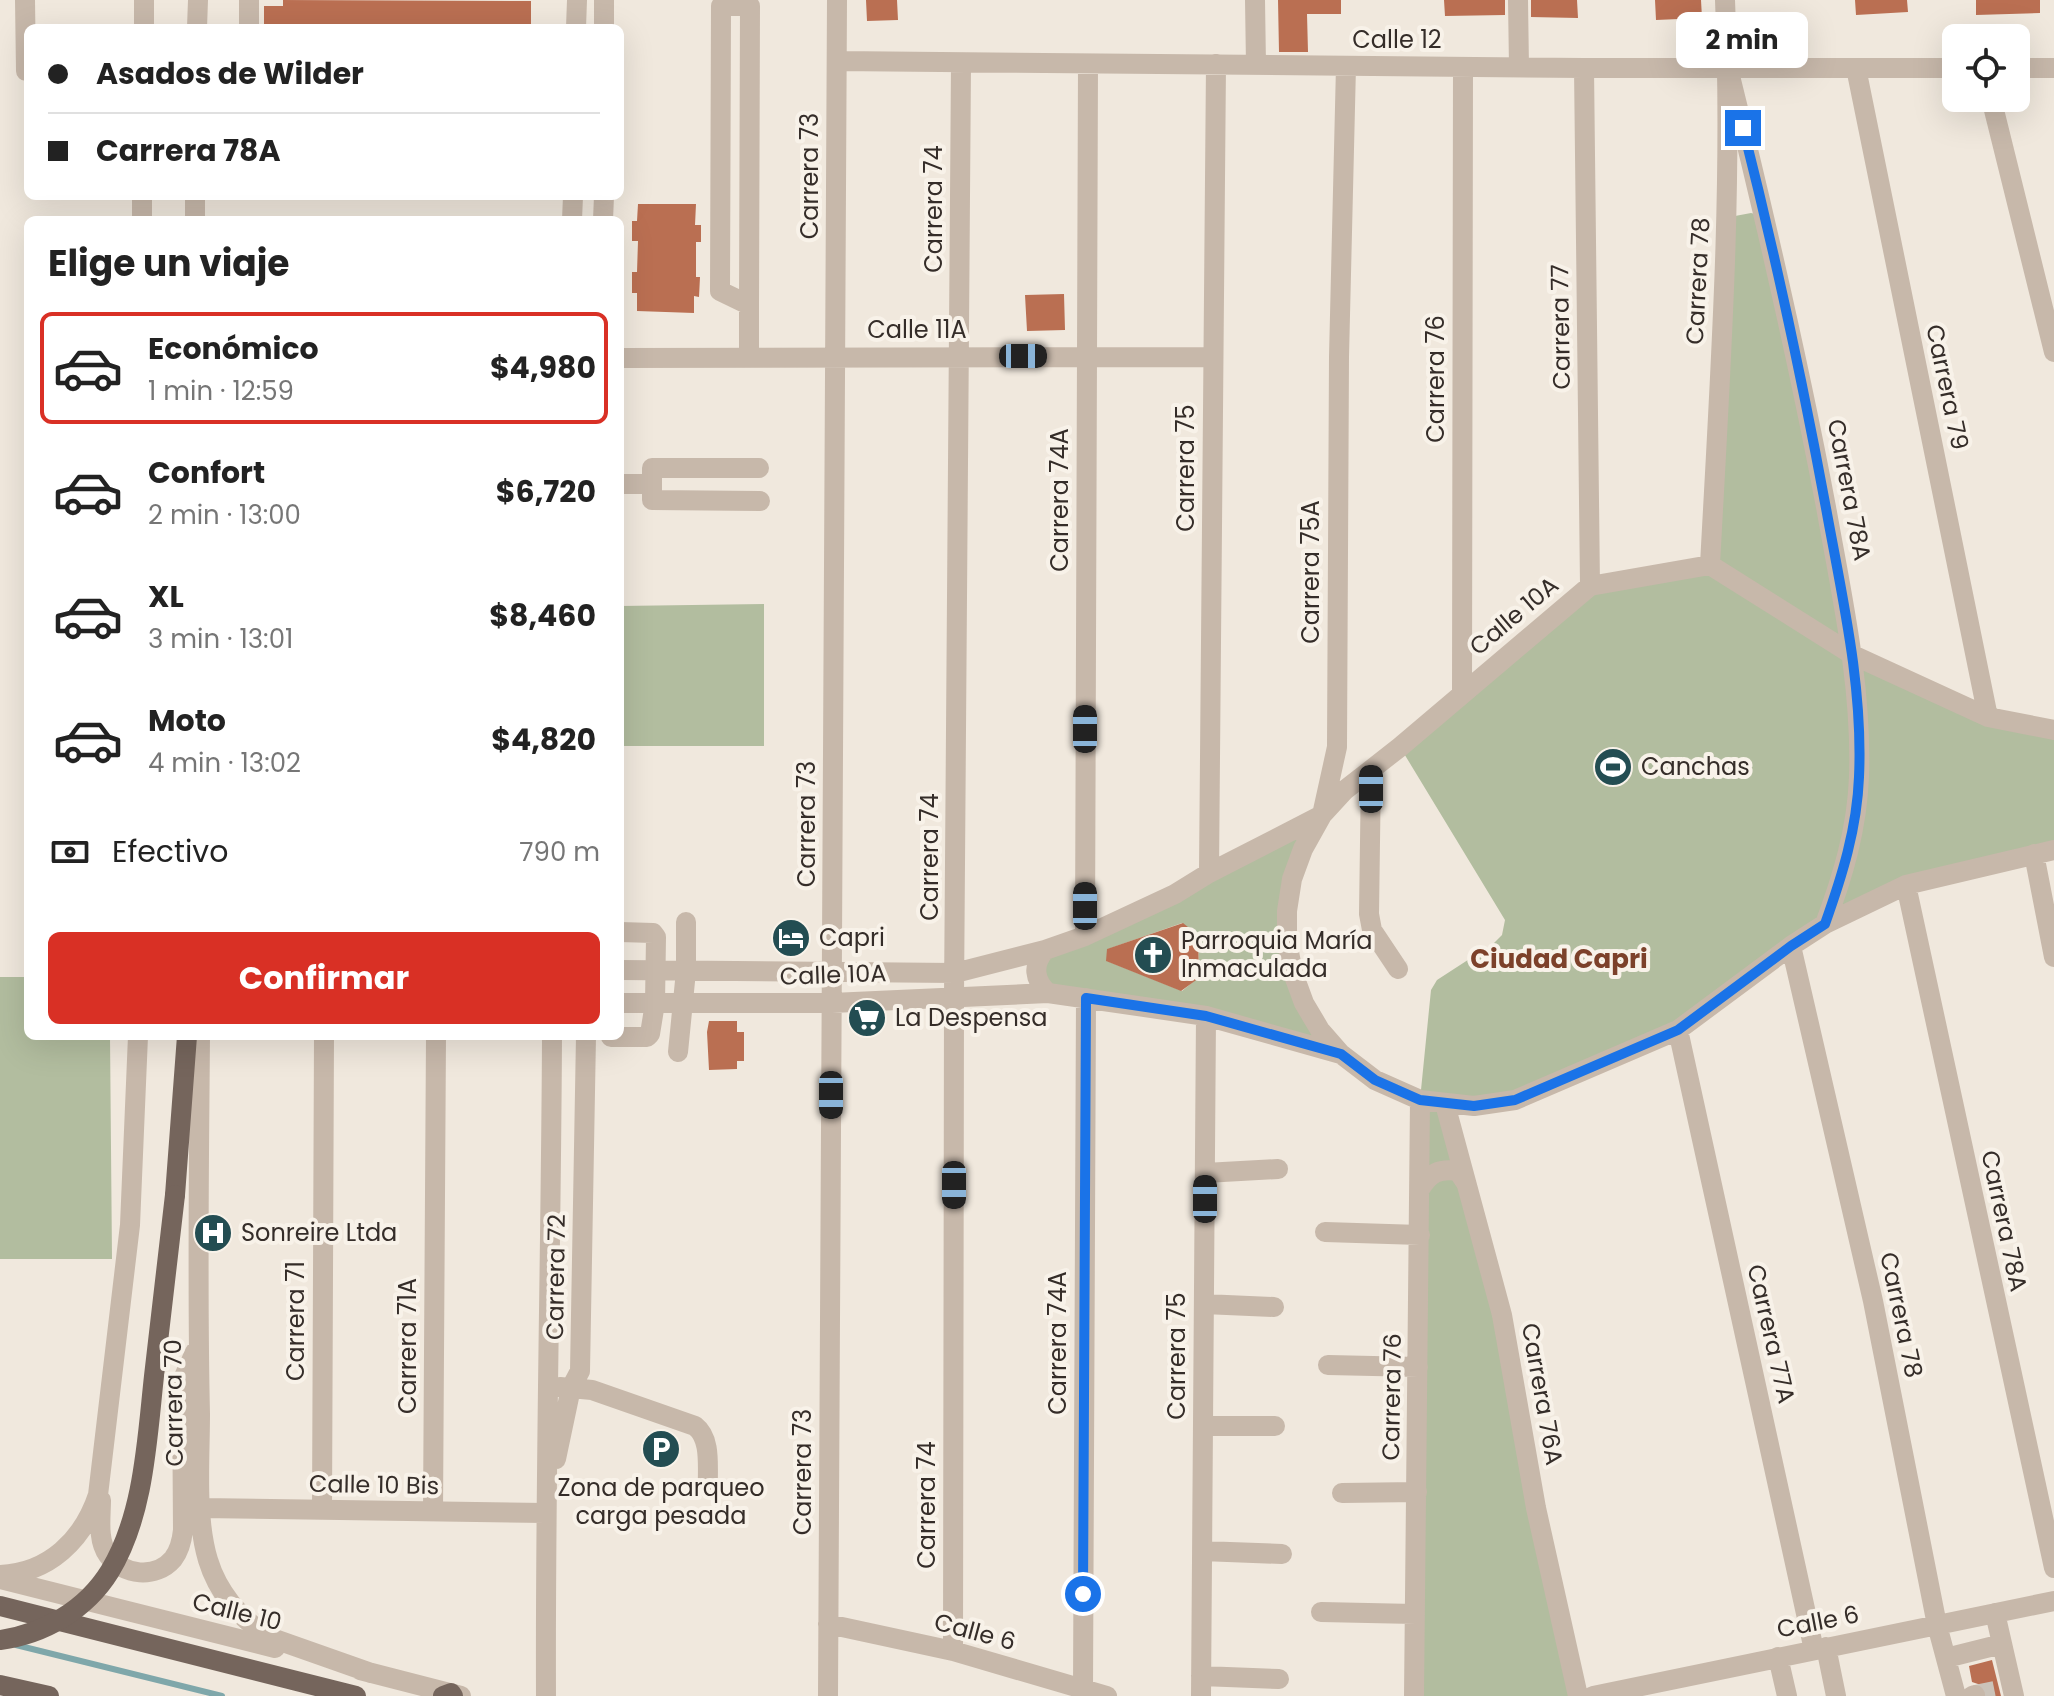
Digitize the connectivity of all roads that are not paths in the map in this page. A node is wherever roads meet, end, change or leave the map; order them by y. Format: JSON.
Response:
{"nodes":[{"id":1,"x":25,"y":0,"type":"edge"},
{"id":2,"x":144,"y":0,"type":"edge"},
{"id":3,"x":198,"y":0,"type":"edge"},
{"id":4,"x":249,"y":0,"type":"edge"},
{"id":5,"x":577,"y":0,"type":"edge"},
{"id":6,"x":604,"y":0,"type":"edge"},
{"id":7,"x":837,"y":0,"type":"edge"},
{"id":8,"x":1255,"y":0,"type":"edge"},
{"id":9,"x":1518,"y":0,"type":"edge"},
{"id":10,"x":1725,"y":0,"type":"edge"},
{"id":11,"x":25,"y":24,"type":"edge"},
{"id":12,"x":144,"y":24,"type":"edge"},
{"id":13,"x":197,"y":24,"type":"edge"},
{"id":14,"x":249,"y":24,"type":"edge"},
{"id":15,"x":576,"y":24,"type":"edge"},
{"id":16,"x":604,"y":24,"type":"edge"},
{"id":17,"x":837,"y":61,"type":"junction"},
{"id":18,"x":961,"y":63,"type":"junction"},
{"id":19,"x":1088,"y":64,"type":"junction"},
{"id":20,"x":1216,"y":64,"type":"junction"},
{"id":21,"x":1256,"y":65,"type":"junction"},
{"id":22,"x":1346,"y":66,"type":"junction"},
{"id":23,"x":1463,"y":67,"type":"junction"},
{"id":24,"x":1519,"y":67,"type":"junction"},
{"id":25,"x":1584,"y":68,"type":"junction"},
{"id":26,"x":1728,"y":68,"type":"junction"},
{"id":27,"x":1856,"y":68,"type":"junction"},
{"id":28,"x":1942,"y":68,"type":"edge"},
{"id":29,"x":2030,"y":68,"type":"edge"},
{"id":30,"x":2054,"y":68,"type":"edge"},
{"id":31,"x":1994,"y":112,"type":"edge"},
{"id":32,"x":749,"y":305,"type":"junction"},
{"id":33,"x":749,"y":346,"type":"junction"},
{"id":34,"x":2054,"y":352,"type":"edge"},
{"id":35,"x":835,"y":356,"type":"junction"},
{"id":36,"x":959,"y":356,"type":"junction"},
{"id":37,"x":1087,"y":357,"type":"junction"},
{"id":38,"x":1213,"y":357,"type":"junction"},
{"id":39,"x":624,"y":358,"type":"edge"},
{"id":40,"x":759,"y":468,"type":"dead end"},
{"id":41,"x":624,"y":484,"type":"edge"},
{"id":42,"x":652,"y":484,"type":"junction"},
{"id":43,"x":760,"y":501,"type":"dead end"},
{"id":44,"x":1710,"y":565,"type":"junction"},
{"id":45,"x":1590,"y":586,"type":"junction"},
{"id":46,"x":1853,"y":655,"type":"junction"},
{"id":47,"x":1462,"y":692,"type":"junction"},
{"id":48,"x":1988,"y":717,"type":"junction"},
{"id":49,"x":2054,"y":730,"type":"edge"},
{"id":50,"x":1371,"y":770,"type":"junction"},
{"id":51,"x":1322,"y":815,"type":"junction"},
{"id":52,"x":2044,"y":852,"type":"edge"},
{"id":53,"x":1209,"y":873,"type":"junction"},
{"id":54,"x":1906,"y":885,"type":"junction"},
{"id":55,"x":686,"y":922,"type":"dead end"},
{"id":56,"x":1825,"y":924,"type":"junction"},
{"id":57,"x":624,"y":932,"type":"edge"},
{"id":58,"x":1085,"y":936,"type":"junction"},
{"id":59,"x":1791,"y":946,"type":"junction"},
{"id":60,"x":1045,"y":950,"type":"junction"},
{"id":61,"x":2054,"y":957,"type":"edge"},
{"id":62,"x":1398,"y":969,"type":"dead end"},
{"id":63,"x":624,"y":970,"type":"edge"},
{"id":64,"x":657,"y":970,"type":"junction"},
{"id":65,"x":686,"y":971,"type":"junction"},
{"id":66,"x":955,"y":973,"type":"junction"},
{"id":67,"x":832,"y":974,"type":"junction"},
{"id":68,"x":1048,"y":993,"type":"junction"},
{"id":69,"x":954,"y":997,"type":"junction"},
{"id":70,"x":1086,"y":998,"type":"junction"},
{"id":71,"x":624,"y":1003,"type":"edge"},
{"id":72,"x":655,"y":1003,"type":"junction"},
{"id":73,"x":682,"y":1003,"type":"junction"},
{"id":74,"x":832,"y":1003,"type":"junction"},
{"id":75,"x":1206,"y":1016,"type":"junction"},
{"id":76,"x":1678,"y":1030,"type":"junction"},
{"id":77,"x":624,"y":1037,"type":"edge"},
{"id":78,"x":138,"y":1040,"type":"edge"},
{"id":79,"x":187,"y":1040,"type":"edge"},
{"id":80,"x":200,"y":1040,"type":"edge"},
{"id":81,"x":324,"y":1040,"type":"edge"},
{"id":82,"x":436,"y":1040,"type":"edge"},
{"id":83,"x":552,"y":1040,"type":"edge"},
{"id":84,"x":586,"y":1040,"type":"edge"},
{"id":85,"x":678,"y":1052,"type":"dead end"},
{"id":86,"x":1341,"y":1054,"type":"junction"},
{"id":87,"x":1420,"y":1100,"type":"junction"},
{"id":88,"x":1445,"y":1104,"type":"junction"},
{"id":89,"x":1278,"y":1169,"type":"dead end"},
{"id":90,"x":1205,"y":1173,"type":"junction"},
{"id":91,"x":1466,"y":1183,"type":"junction"},
{"id":92,"x":1420,"y":1189,"type":"junction"},
{"id":93,"x":1325,"y":1232,"type":"dead end"},
{"id":94,"x":1420,"y":1235,"type":"junction"},
{"id":95,"x":1204,"y":1304,"type":"junction"},
{"id":96,"x":1274,"y":1307,"type":"dead end"},
{"id":97,"x":198,"y":1344,"type":"junction"},
{"id":98,"x":1328,"y":1365,"type":"dead end"},
{"id":99,"x":1418,"y":1367,"type":"junction"},
{"id":100,"x":549,"y":1387,"type":"junction"},
{"id":101,"x":571,"y":1388,"type":"junction"},
{"id":102,"x":1203,"y":1426,"type":"junction"},
{"id":103,"x":1275,"y":1426,"type":"dead end"},
{"id":104,"x":101,"y":1476,"type":"junction"},
{"id":105,"x":708,"y":1488,"type":"dead end"},
{"id":106,"x":1417,"y":1492,"type":"junction"},
{"id":107,"x":1342,"y":1493,"type":"dead end"},
{"id":108,"x":201,"y":1508,"type":"junction"},
{"id":109,"x":322,"y":1510,"type":"junction"},
{"id":110,"x":433,"y":1512,"type":"junction"},
{"id":111,"x":545,"y":1513,"type":"junction"},
{"id":112,"x":1202,"y":1551,"type":"junction"},
{"id":113,"x":1282,"y":1554,"type":"dead end"},
{"id":114,"x":2054,"y":1568,"type":"edge"},
{"id":115,"x":0,"y":1577,"type":"edge"},
{"id":116,"x":2054,"y":1601,"type":"edge"},
{"id":117,"x":0,"y":1606,"type":"edge"},
{"id":118,"x":1321,"y":1612,"type":"dead end"},
{"id":119,"x":1995,"y":1613,"type":"junction"},
{"id":120,"x":1415,"y":1614,"type":"junction"},
{"id":121,"x":828,"y":1624,"type":"junction"},
{"id":122,"x":1937,"y":1625,"type":"junction"},
{"id":123,"x":0,"y":1640,"type":"edge"},
{"id":124,"x":2002,"y":1644,"type":"junction"},
{"id":125,"x":1820,"y":1648,"type":"junction"},
{"id":126,"x":953,"y":1651,"type":"junction"},
{"id":127,"x":1778,"y":1657,"type":"junction"},
{"id":128,"x":1946,"y":1658,"type":"junction"},
{"id":129,"x":371,"y":1673,"type":"junction"},
{"id":130,"x":1279,"y":1679,"type":"dead end"},
{"id":131,"x":0,"y":1685,"type":"edge"},
{"id":132,"x":1201,"y":1686,"type":"edge"},
{"id":133,"x":1682,"y":1686,"type":"edge"},
{"id":134,"x":1083,"y":1689,"type":"junction"},
{"id":135,"x":2009,"y":1691,"type":"edge"},
{"id":136,"x":452,"y":1695,"type":"edge"},
{"id":137,"x":49,"y":1696,"type":"edge"},
{"id":138,"x":356,"y":1696,"type":"edge"},
{"id":139,"x":546,"y":1696,"type":"edge"},
{"id":140,"x":828,"y":1696,"type":"edge"},
{"id":141,"x":1107,"y":1696,"type":"edge"},
{"id":142,"x":1414,"y":1696,"type":"edge"},
{"id":143,"x":1578,"y":1696,"type":"edge"},
{"id":144,"x":1593,"y":1696,"type":"edge"},
{"id":145,"x":1787,"y":1696,"type":"edge"},
{"id":146,"x":1836,"y":1696,"type":"edge"},
{"id":147,"x":1956,"y":1696,"type":"edge"}],
"edges":[{"from":1,"to":11,"type":"street"},
{"from":2,"to":12,"type":"street"},
{"from":3,"to":13,"type":"street"},
{"from":4,"to":14,"type":"street"},
{"from":5,"to":15,"type":"street"},
{"from":6,"to":16,"type":"street"},
{"from":7,"to":17,"type":"street","name":"Carrera 73"},
{"from":8,"to":21,"type":"street"},
{"from":9,"to":24,"type":"street"},
{"from":10,"to":26,"type":"street","name":"Carrera 78"},
{"from":17,"to":18,"type":"street","name":"Calle 12"},
{"from":17,"to":35,"type":"street","name":"Carrera 73"},
{"from":18,"to":19,"type":"street","name":"Calle 12"},
{"from":18,"to":36,"type":"street","name":"Carrera 74"},
{"from":19,"to":20,"type":"street","name":"Calle 12"},
{"from":19,"to":37,"type":"street","name":"Carrera 74A"},
{"from":20,"to":21,"type":"street","name":"Calle 12"},
{"from":20,"to":38,"type":"street","name":"Carrera 75"},
{"from":21,"to":22,"type":"street","name":"Calle 12"},
{"from":22,"to":23,"type":"street","name":"Calle 12"},
{"from":22,"to":51,"type":"street","name":"Carrera 75A"},
{"from":23,"to":24,"type":"street","name":"Calle 12"},
{"from":23,"to":47,"type":"street","name":"Carrera 76"},
{"from":24,"to":25,"type":"street","name":"Calle 12"},
{"from":25,"to":26,"type":"street","name":"Calle 12"},
{"from":25,"to":45,"type":"street","name":"Carrera 77"},
{"from":26,"to":27,"type":"street","name":"Calle 12"},
{"from":26,"to":44,"type":"street","name":"Carrera 78"},
{"from":26,"to":46,"type":"street","name":"Carrera 78A"},
{"from":27,"to":28,"type":"street","name":"Calle 12"},
{"from":27,"to":48,"type":"street","name":"Carrera 79"},
{"from":29,"to":30,"type":"street"},
{"from":31,"to":34,"type":"street"},
{"from":32,"to":32,"type":"street"},
{"from":32,"to":33,"type":"street"},
{"from":33,"to":35,"type":"street","name":"Calle 11A"},
{"from":33,"to":39,"type":"street","name":"Calle 11A"},
{"from":35,"to":36,"type":"street","name":"Calle 11A"},
{"from":35,"to":67,"type":"street","name":"Carrera 73"},
{"from":36,"to":37,"type":"street","name":"Calle 11A"},
{"from":36,"to":66,"type":"street","name":"Carrera 74"},
{"from":37,"to":38,"type":"street","name":"Calle 11A"},
{"from":37,"to":58,"type":"street","name":"Carrera 74A"},
{"from":38,"to":53,"type":"street","name":"Carrera 75"},
{"from":40,"to":42,"type":"street"},
{"from":41,"to":42,"type":"street"},
{"from":42,"to":43,"type":"street"},
{"from":44,"to":45,"type":"street","name":"Calle 10A"},
{"from":44,"to":46,"type":"street"},
{"from":45,"to":47,"type":"street","name":"Calle 10A"},
{"from":46,"to":48,"type":"street"},
{"from":46,"to":56,"type":"street","name":"Carrera 78A"},
{"from":47,"to":50,"type":"street","name":"Calle 10A"},
{"from":48,"to":49,"type":"street"},
{"from":50,"to":51,"type":"street","name":"Calle 10A"},
{"from":50,"to":62,"type":"street"},
{"from":51,"to":53,"type":"street","name":"Calle 10A"},
{"from":51,"to":86,"type":"street","name":"Carrera 75A"},
{"from":52,"to":54,"type":"street","name":"Calle 10A"},
{"from":52,"to":61,"type":"street"},
{"from":53,"to":58,"type":"street","name":"Calle 10A"},
{"from":54,"to":56,"type":"street","name":"Calle 10A"},
{"from":54,"to":114,"type":"street","name":"Carrera 78A"},
{"from":55,"to":65,"type":"street"},
{"from":56,"to":59,"type":"street","name":"Calle 10A"},
{"from":57,"to":64,"type":"street"},
{"from":58,"to":60,"type":"street","name":"Calle 10A"},
{"from":59,"to":76,"type":"street","name":"Calle 10A"},
{"from":59,"to":122,"type":"street","name":"Carrera 78"},
{"from":60,"to":66,"type":"street","name":"Calle 10A"},
{"from":60,"to":68,"type":"street"},
{"from":63,"to":64,"type":"street","name":"Calle 10A"},
{"from":64,"to":65,"type":"street","name":"Calle 10A"},
{"from":64,"to":72,"type":"street"},
{"from":65,"to":67,"type":"street","name":"Calle 10A"},
{"from":65,"to":73,"type":"street"},
{"from":66,"to":67,"type":"street","name":"Calle 10A"},
{"from":66,"to":69,"type":"street","name":"Carrera 74"},
{"from":67,"to":74,"type":"street","name":"Carrera 73"},
{"from":68,"to":69,"type":"street","name":"Calle 10A"},
{"from":68,"to":70,"type":"street","name":"Calle 10A"},
{"from":69,"to":74,"type":"street","name":"Calle 10A"},
{"from":69,"to":126,"type":"street","name":"Carrera 74"},
{"from":70,"to":75,"type":"street","name":"Calle 10A"},
{"from":70,"to":134,"type":"street","name":"Carrera 74A"},
{"from":71,"to":72,"type":"street","name":"Calle 10A"},
{"from":72,"to":73,"type":"street","name":"Calle 10A"},
{"from":72,"to":77,"type":"street"},
{"from":73,"to":74,"type":"street","name":"Calle 10A"},
{"from":73,"to":85,"type":"street"},
{"from":74,"to":121,"type":"street","name":"Carrera 73"},
{"from":75,"to":86,"type":"street","name":"Calle 10A"},
{"from":75,"to":90,"type":"street","name":"Carrera 75"},
{"from":76,"to":88,"type":"street","name":"Calle 10A"},
{"from":76,"to":125,"type":"street","name":"Carrera 77A"},
{"from":78,"to":104,"type":"street"},
{"from":79,"to":123,"type":"main road","bridge":true},
{"from":80,"to":97,"type":"street","name":"Carrera 70"},
{"from":81,"to":109,"type":"street","name":"Carrera 71"},
{"from":82,"to":110,"type":"street","name":"Carrera 71A"},
{"from":83,"to":100,"type":"street","name":"Carrera 72"},
{"from":84,"to":101,"type":"street","name":"Carrera 72"},
{"from":86,"to":87,"type":"street","name":"Calle 10A"},
{"from":87,"to":88,"type":"street","name":"Calle 10A"},
{"from":87,"to":92,"type":"street","name":"Carrera 76"},
{"from":88,"to":91,"type":"street","name":"Carrera 76A"},
{"from":89,"to":90,"type":"street"},
{"from":90,"to":95,"type":"street","name":"Carrera 75"},
{"from":91,"to":92,"type":"street"},
{"from":91,"to":143,"type":"street","name":"Carrera 76A"},
{"from":92,"to":94,"type":"street","name":"Carrera 76"},
{"from":93,"to":94,"type":"street"},
{"from":94,"to":99,"type":"street","name":"Carrera 76"},
{"from":95,"to":96,"type":"street"},
{"from":95,"to":102,"type":"street","name":"Carrera 75"},
{"from":97,"to":104,"type":"street"},
{"from":97,"to":108,"type":"street","name":"Carrera 70"},
{"from":98,"to":99,"type":"street"},
{"from":99,"to":106,"type":"street","name":"Carrera 76"},
{"from":100,"to":101,"type":"street"},
{"from":100,"to":111,"type":"street","name":"Carrera 72"},
{"from":101,"to":105,"type":"street"},
{"from":101,"to":111,"type":"street","name":"Carrera 72"},
{"from":102,"to":103,"type":"street"},
{"from":102,"to":112,"type":"street","name":"Carrera 75"},
{"from":104,"to":115,"type":"street"},
{"from":106,"to":107,"type":"street"},
{"from":106,"to":120,"type":"street","name":"Carrera 76"},
{"from":108,"to":109,"type":"street","name":"Calle 10 Bis"},
{"from":108,"to":129,"type":"street","name":"Carrera 70"},
{"from":109,"to":110,"type":"street","name":"Calle 10 Bis"},
{"from":110,"to":111,"type":"street","name":"Calle 10 Bis"},
{"from":111,"to":139,"type":"street","name":"Carrera 72"},
{"from":112,"to":113,"type":"street"},
{"from":112,"to":132,"type":"street","name":"Carrera 75"},
{"from":115,"to":129,"type":"street","name":"Calle 10"},
{"from":116,"to":119,"type":"street","name":"Calle 6"},
{"from":117,"to":138,"type":"main road"},
{"from":118,"to":120,"type":"street"},
{"from":119,"to":122,"type":"street","name":"Calle 6"},
{"from":119,"to":124,"type":"street"},
{"from":120,"to":142,"type":"street","name":"Carrera 76"},
{"from":121,"to":126,"type":"street","name":"Calle 6"},
{"from":121,"to":140,"type":"street","name":"Carrera 73"},
{"from":122,"to":125,"type":"street","name":"Calle 6"},
{"from":122,"to":128,"type":"street","name":"Carrera 78"},
{"from":124,"to":128,"type":"street"},
{"from":124,"to":135,"type":"street"},
{"from":125,"to":127,"type":"street","name":"Calle 6"},
{"from":125,"to":146,"type":"street","name":"Carrera 77A"},
{"from":126,"to":134,"type":"street","name":"Calle 6"},
{"from":127,"to":133,"type":"street","name":"Calle 6"},
{"from":127,"to":145,"type":"street"},
{"from":128,"to":147,"type":"street","name":"Carrera 78"},
{"from":129,"to":136,"type":"street","name":"Calle 10"},
{"from":130,"to":132,"type":"street"},
{"from":131,"to":137,"type":"main road"},
{"from":133,"to":144,"type":"street","name":"Calle 6"},
{"from":134,"to":141,"type":"street","name":"Calle 6"}]}
